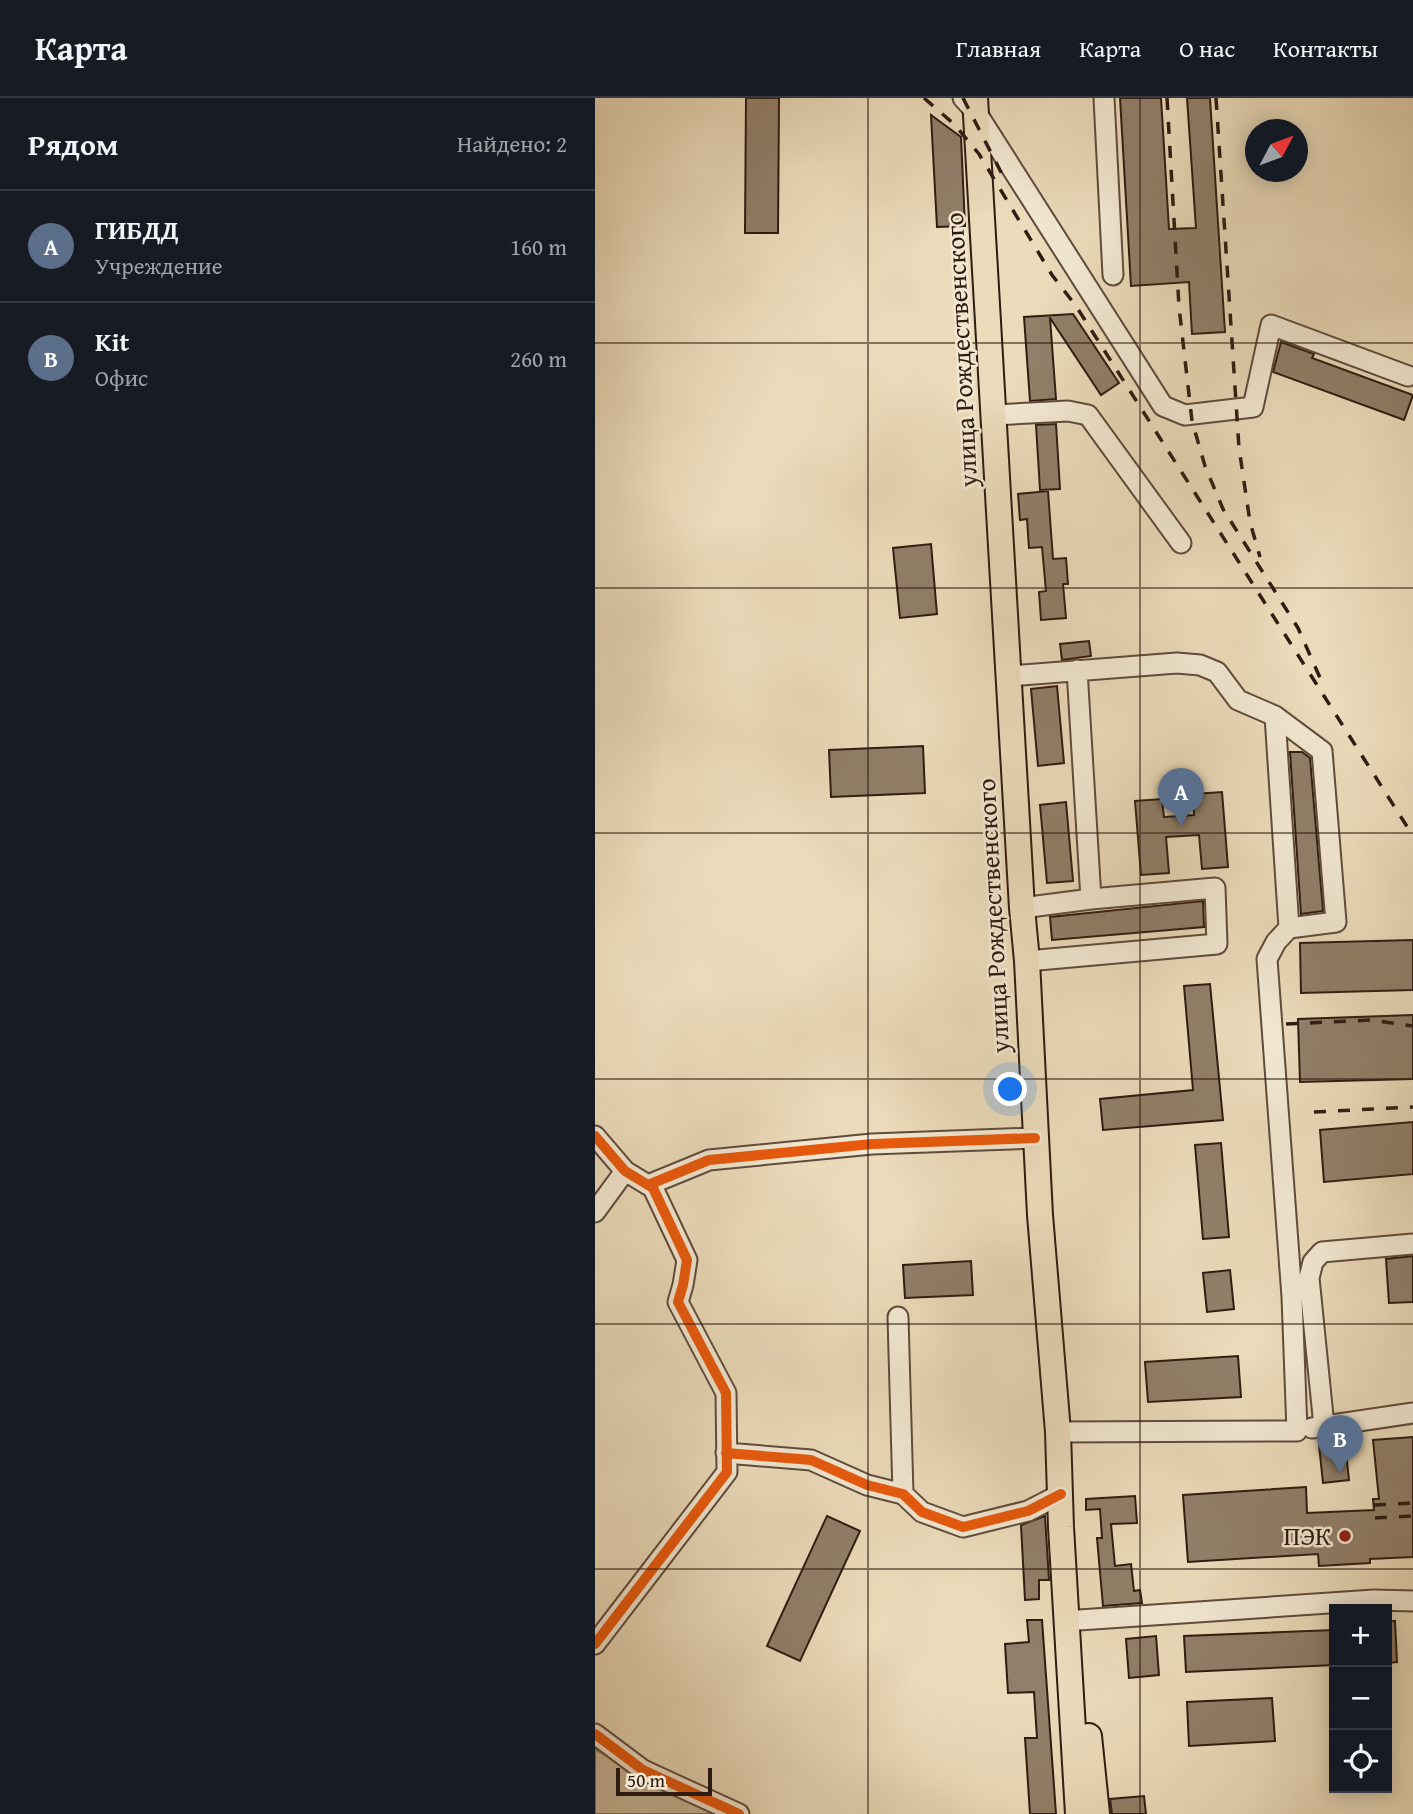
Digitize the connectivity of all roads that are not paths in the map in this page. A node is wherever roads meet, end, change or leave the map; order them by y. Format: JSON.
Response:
{"nodes":[{"id":1,"x":1104,"y":98,"type":"edge"},
{"id":2,"x":971,"y":103,"type":"edge"},
{"id":3,"x":1113,"y":275,"type":"dead end"},
{"id":4,"x":1408,"y":376,"type":"dead end"},
{"id":5,"x":994,"y":415,"type":"junction"},
{"id":6,"x":1181,"y":543,"type":"dead end"},
{"id":7,"x":1077,"y":670,"type":"junction"},
{"id":8,"x":1009,"y":676,"type":"junction"},
{"id":9,"x":1275,"y":716,"type":"junction"},
{"id":10,"x":1091,"y":899,"type":"junction"},
{"id":11,"x":1022,"y":908,"type":"junction"},
{"id":12,"x":1289,"y":928,"type":"junction"},
{"id":13,"x":1027,"y":961,"type":"junction"},
{"id":14,"x":595,"y":1136,"type":"edge"},
{"id":15,"x":1035,"y":1138,"type":"junction"},
{"id":16,"x":625,"y":1171,"type":"junction"},
{"id":17,"x":648,"y":1185,"type":"junction"},
{"id":18,"x":595,"y":1212,"type":"edge"},
{"id":19,"x":1413,"y":1244,"type":"edge"},
{"id":20,"x":898,"y":1317,"type":"dead end"},
{"id":21,"x":1413,"y":1413,"type":"edge"},
{"id":22,"x":1324,"y":1426,"type":"junction"},
{"id":23,"x":1297,"y":1431,"type":"junction"},
{"id":24,"x":1058,"y":1432,"type":"junction"},
{"id":25,"x":726,"y":1452,"type":"junction"},
{"id":26,"x":903,"y":1494,"type":"junction"},
{"id":27,"x":1061,"y":1494,"type":"junction"},
{"id":28,"x":1413,"y":1601,"type":"edge"},
{"id":29,"x":1079,"y":1620,"type":"junction"},
{"id":30,"x":595,"y":1644,"type":"edge"},
{"id":31,"x":595,"y":1734,"type":"edge"},
{"id":32,"x":739,"y":1814,"type":"edge"},
{"id":33,"x":1078,"y":1814,"type":"edge"},
{"id":34,"x":1097,"y":1814,"type":"edge"}],
"edges":[{"from":1,"to":3,"type":"street"},
{"from":2,"to":4,"type":"street"},
{"from":2,"to":5,"type":"main road","name":"улица Рождественского"},
{"from":5,"to":6,"type":"street"},
{"from":5,"to":8,"type":"main road","name":"улица Рождественского"},
{"from":7,"to":8,"type":"street"},
{"from":7,"to":9,"type":"street"},
{"from":7,"to":10,"type":"street"},
{"from":8,"to":11,"type":"main road","name":"улица Рождественского"},
{"from":9,"to":12,"type":"street"},
{"from":9,"to":12,"type":"street"},
{"from":10,"to":11,"type":"street"},
{"from":10,"to":13,"type":"street"},
{"from":11,"to":13,"type":"main road","name":"улица Рождественского"},
{"from":12,"to":23,"type":"street"},
{"from":13,"to":15,"type":"main road","name":"улица Рождественского"},
{"from":14,"to":16,"type":"street"},
{"from":15,"to":17,"type":"street"},
{"from":15,"to":24,"type":"main road","name":"улица Рождественского"},
{"from":16,"to":17,"type":"street"},
{"from":16,"to":18,"type":"street"},
{"from":17,"to":25,"type":"street"},
{"from":19,"to":22,"type":"street"},
{"from":20,"to":26,"type":"street"},
{"from":21,"to":22,"type":"street"},
{"from":22,"to":23,"type":"street"},
{"from":23,"to":24,"type":"street"},
{"from":24,"to":27,"type":"main road","name":"улица Рождественского"},
{"from":24,"to":29,"type":"main road"},
{"from":25,"to":26,"type":"street"},
{"from":25,"to":30,"type":"street"},
{"from":26,"to":27,"type":"street"},
{"from":27,"to":33,"type":"main road","name":"улица Рождественского"},
{"from":28,"to":29,"type":"street"},
{"from":29,"to":34,"type":"main road"},
{"from":31,"to":32,"type":"street"}]}
